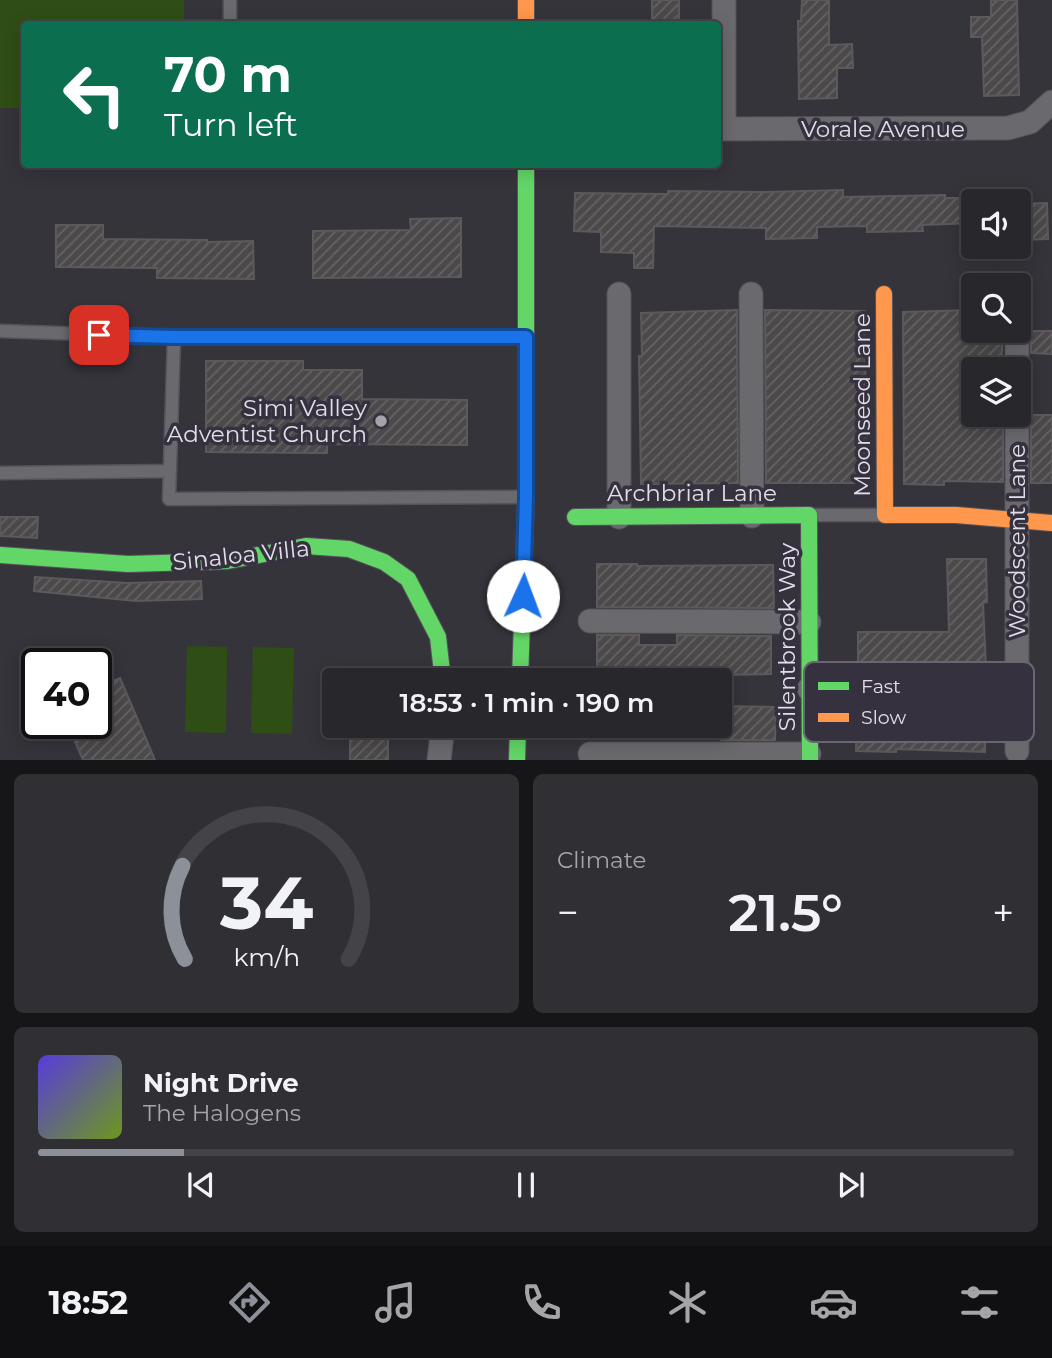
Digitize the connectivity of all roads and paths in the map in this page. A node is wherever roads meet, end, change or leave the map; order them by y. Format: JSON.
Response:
{"nodes":[{"id":1,"x":230,"y":0,"type":"edge"},
{"id":2,"x":526,"y":0,"type":"edge"},
{"id":3,"x":724,"y":0,"type":"edge"},
{"id":4,"x":230,"y":21,"type":"edge"},
{"id":5,"x":526,"y":21,"type":"edge"},
{"id":6,"x":1048,"y":106,"type":"edge"},
{"id":7,"x":721,"y":129,"type":"edge"},
{"id":8,"x":526,"y":168,"type":"edge"},
{"id":9,"x":619,"y":294,"type":"dead end"},
{"id":10,"x":751,"y":294,"type":"dead end"},
{"id":11,"x":884,"y":294,"type":"dead end"},
{"id":12,"x":0,"y":331,"type":"edge"},
{"id":13,"x":174,"y":337,"type":"junction"},
{"id":14,"x":526,"y":337,"type":"junction"},
{"id":15,"x":1017,"y":427,"type":"edge"},
{"id":16,"x":169,"y":471,"type":"junction"},
{"id":17,"x":0,"y":473,"type":"edge"},
{"id":18,"x":526,"y":497,"type":"junction"},
{"id":19,"x":809,"y":515,"type":"junction"},
{"id":20,"x":752,"y":516,"type":"junction"},
{"id":21,"x":885,"y":516,"type":"junction"},
{"id":22,"x":575,"y":517,"type":"dead end"},
{"id":23,"x":619,"y":517,"type":"junction"},
{"id":24,"x":1017,"y":520,"type":"junction"},
{"id":25,"x":1052,"y":523,"type":"edge"},
{"id":26,"x":0,"y":555,"type":"edge"},
{"id":27,"x":590,"y":621,"type":"dead end"},
{"id":28,"x":809,"y":622,"type":"junction"},
{"id":29,"x":809,"y":662,"type":"edge"},
{"id":30,"x":1017,"y":662,"type":"edge"},
{"id":31,"x":442,"y":668,"type":"edge"},
{"id":32,"x":520,"y":668,"type":"edge"},
{"id":33,"x":442,"y":738,"type":"edge"},
{"id":34,"x":518,"y":738,"type":"edge"},
{"id":35,"x":1017,"y":742,"type":"edge"},
{"id":36,"x":1017,"y":751,"type":"dead end"},
{"id":37,"x":590,"y":754,"type":"dead end"},
{"id":38,"x":809,"y":757,"type":"edge"},
{"id":39,"x":439,"y":760,"type":"edge"},
{"id":40,"x":517,"y":760,"type":"edge"}],
"edges":[{"from":1,"to":4,"type":"lane"},
{"from":2,"to":5,"type":"street"},
{"from":3,"to":7,"type":"street"},
{"from":6,"to":7,"type":"street","name":"Vorale Avenue"},
{"from":8,"to":14,"type":"street"},
{"from":9,"to":23,"type":"street"},
{"from":10,"to":20,"type":"street"},
{"from":11,"to":21,"type":"street","name":"Moonseed Lane"},
{"from":12,"to":13,"type":"lane"},
{"from":13,"to":14,"type":"lane"},
{"from":13,"to":16,"type":"lane"},
{"from":14,"to":18,"type":"street"},
{"from":15,"to":24,"type":"street","name":"Woodscent Lane"},
{"from":16,"to":17,"type":"lane"},
{"from":16,"to":18,"type":"lane"},
{"from":18,"to":32,"type":"street"},
{"from":19,"to":20,"type":"street","name":"Archbriar Lane"},
{"from":19,"to":21,"type":"lane"},
{"from":19,"to":28,"type":"street","name":"Silentbrook Way"},
{"from":20,"to":23,"type":"street","name":"Archbriar Lane"},
{"from":21,"to":24,"type":"street"},
{"from":22,"to":23,"type":"street","name":"Archbriar Lane"},
{"from":24,"to":25,"type":"street"},
{"from":24,"to":30,"type":"street","name":"Woodscent Lane"},
{"from":26,"to":31,"type":"street","name":"Sinaloa Villa"},
{"from":27,"to":28,"type":"street"},
{"from":28,"to":29,"type":"street","name":"Silentbrook Way"},
{"from":33,"to":39,"type":"street"},
{"from":34,"to":40,"type":"street"},
{"from":35,"to":36,"type":"street","name":"Woodscent Lane"},
{"from":37,"to":38,"type":"street"}]}
